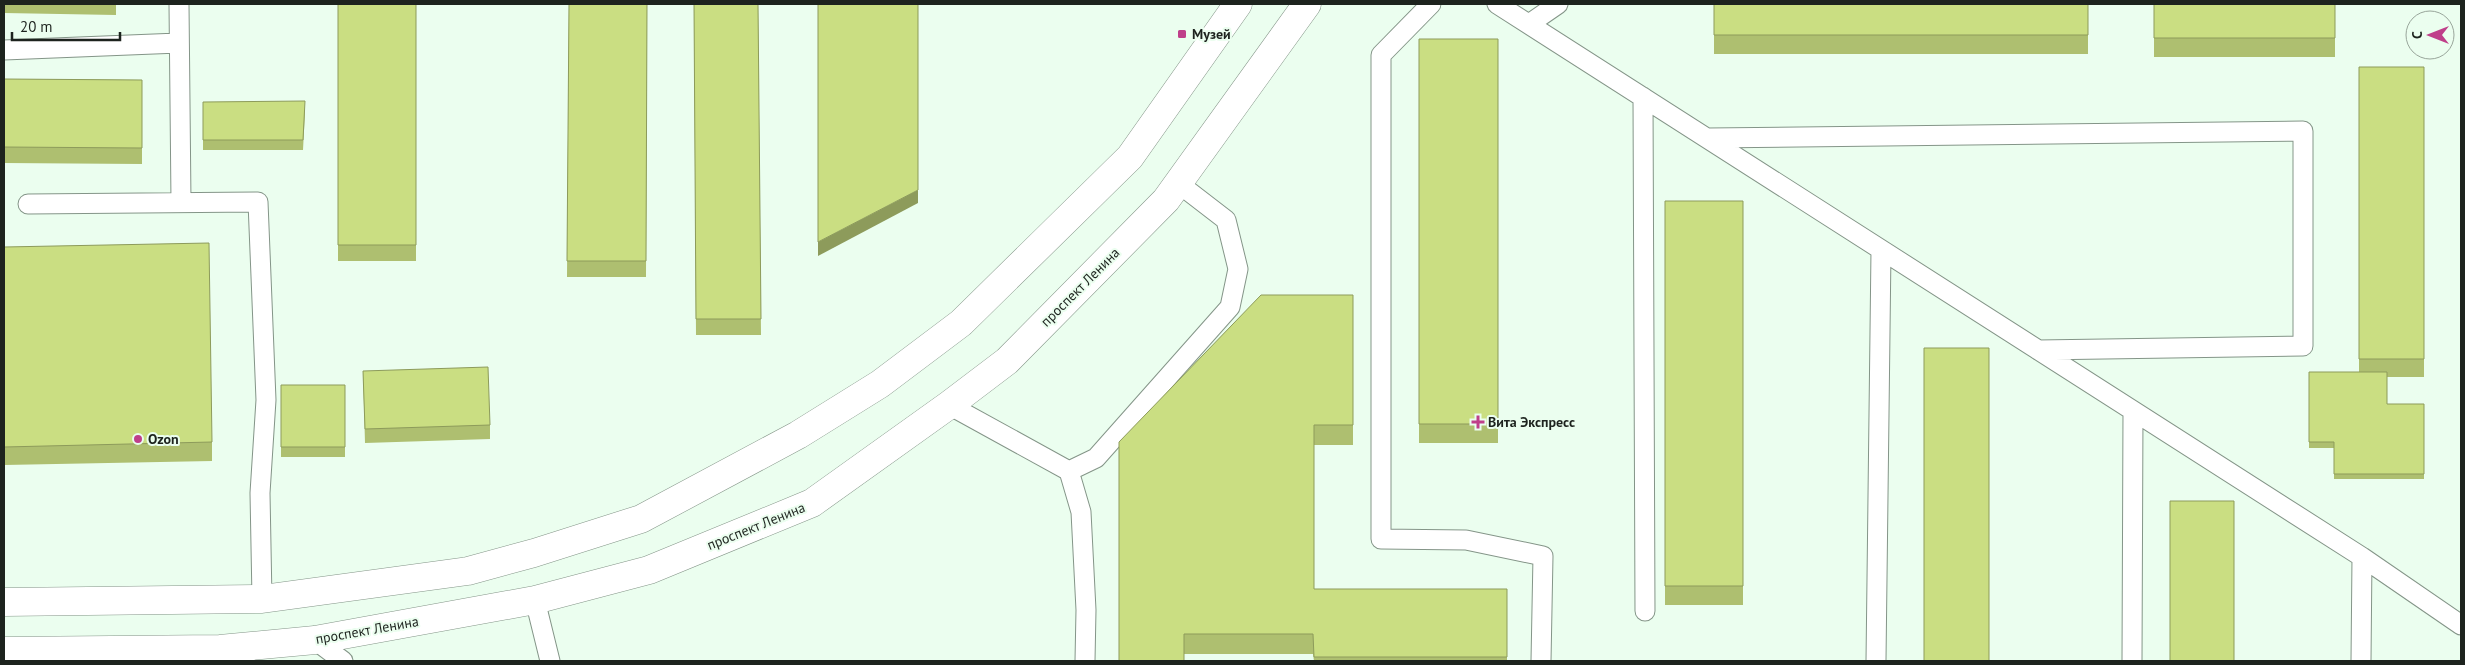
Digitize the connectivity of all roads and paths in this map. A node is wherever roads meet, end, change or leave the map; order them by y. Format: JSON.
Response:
{"nodes":[{"id":1,"x":179,"y":4,"type":"edge"},
{"id":2,"x":1238,"y":4,"type":"edge"},
{"id":3,"x":1307,"y":4,"type":"edge"},
{"id":4,"x":1431,"y":4,"type":"edge"},
{"id":5,"x":1497,"y":4,"type":"edge"},
{"id":6,"x":1558,"y":4,"type":"edge"},
{"id":7,"x":1530,"y":24,"type":"junction"},
{"id":8,"x":179,"y":43,"type":"junction"},
{"id":9,"x":4,"y":50,"type":"edge"},
{"id":10,"x":1643,"y":97,"type":"junction"},
{"id":11,"x":1708,"y":138,"type":"junction"},
{"id":12,"x":1178,"y":183,"type":"junction"},
{"id":13,"x":181,"y":202,"type":"junction"},
{"id":14,"x":28,"y":204,"type":"dead end"},
{"id":15,"x":1881,"y":250,"type":"junction"},
{"id":16,"x":2038,"y":350,"type":"junction"},
{"id":17,"x":950,"y":405,"type":"junction"},
{"id":18,"x":2133,"y":411,"type":"junction"},
{"id":19,"x":1069,"y":471,"type":"junction"},
{"id":20,"x":2362,"y":557,"type":"junction"},
{"id":21,"x":262,"y":599,"type":"junction"},
{"id":22,"x":535,"y":600,"type":"junction"},
{"id":23,"x":4,"y":602,"type":"edge"},
{"id":24,"x":1645,"y":611,"type":"dead end"},
{"id":25,"x":2461,"y":625,"type":"edge"},
{"id":26,"x":315,"y":640,"type":"junction"},
{"id":27,"x":4,"y":651,"type":"edge"},
{"id":28,"x":343,"y":661,"type":"edge"},
{"id":29,"x":550,"y":661,"type":"edge"},
{"id":30,"x":1085,"y":661,"type":"edge"},
{"id":31,"x":1541,"y":661,"type":"edge"},
{"id":32,"x":1876,"y":661,"type":"edge"},
{"id":33,"x":2132,"y":661,"type":"edge"},
{"id":34,"x":2361,"y":661,"type":"edge"}],
"edges":[{"from":1,"to":8,"type":"lane"},
{"from":2,"to":21,"type":"main road"},
{"from":3,"to":12,"type":"main road","name":"проспект Ленина"},
{"from":4,"to":31,"type":"lane"},
{"from":5,"to":7,"type":"lane"},
{"from":6,"to":7,"type":"lane"},
{"from":7,"to":10,"type":"lane"},
{"from":8,"to":9,"type":"lane"},
{"from":8,"to":13,"type":"lane"},
{"from":10,"to":11,"type":"lane"},
{"from":10,"to":24,"type":"lane"},
{"from":11,"to":15,"type":"lane"},
{"from":11,"to":16,"type":"lane"},
{"from":12,"to":17,"type":"main road","name":"проспект Ленина"},
{"from":12,"to":19,"type":"lane"},
{"from":13,"to":14,"type":"lane"},
{"from":13,"to":21,"type":"lane"},
{"from":15,"to":16,"type":"lane"},
{"from":15,"to":32,"type":"lane"},
{"from":16,"to":18,"type":"lane"},
{"from":17,"to":19,"type":"lane"},
{"from":17,"to":22,"type":"main road","name":"проспект Ленина"},
{"from":18,"to":20,"type":"lane"},
{"from":18,"to":33,"type":"lane"},
{"from":19,"to":30,"type":"lane"},
{"from":20,"to":25,"type":"lane"},
{"from":20,"to":34,"type":"lane"},
{"from":21,"to":23,"type":"main road"},
{"from":22,"to":26,"type":"main road","name":"проспект Ленина"},
{"from":22,"to":29,"type":"lane"},
{"from":26,"to":27,"type":"main road","name":"проспект Ленина"},
{"from":26,"to":28,"type":"lane"}]}
